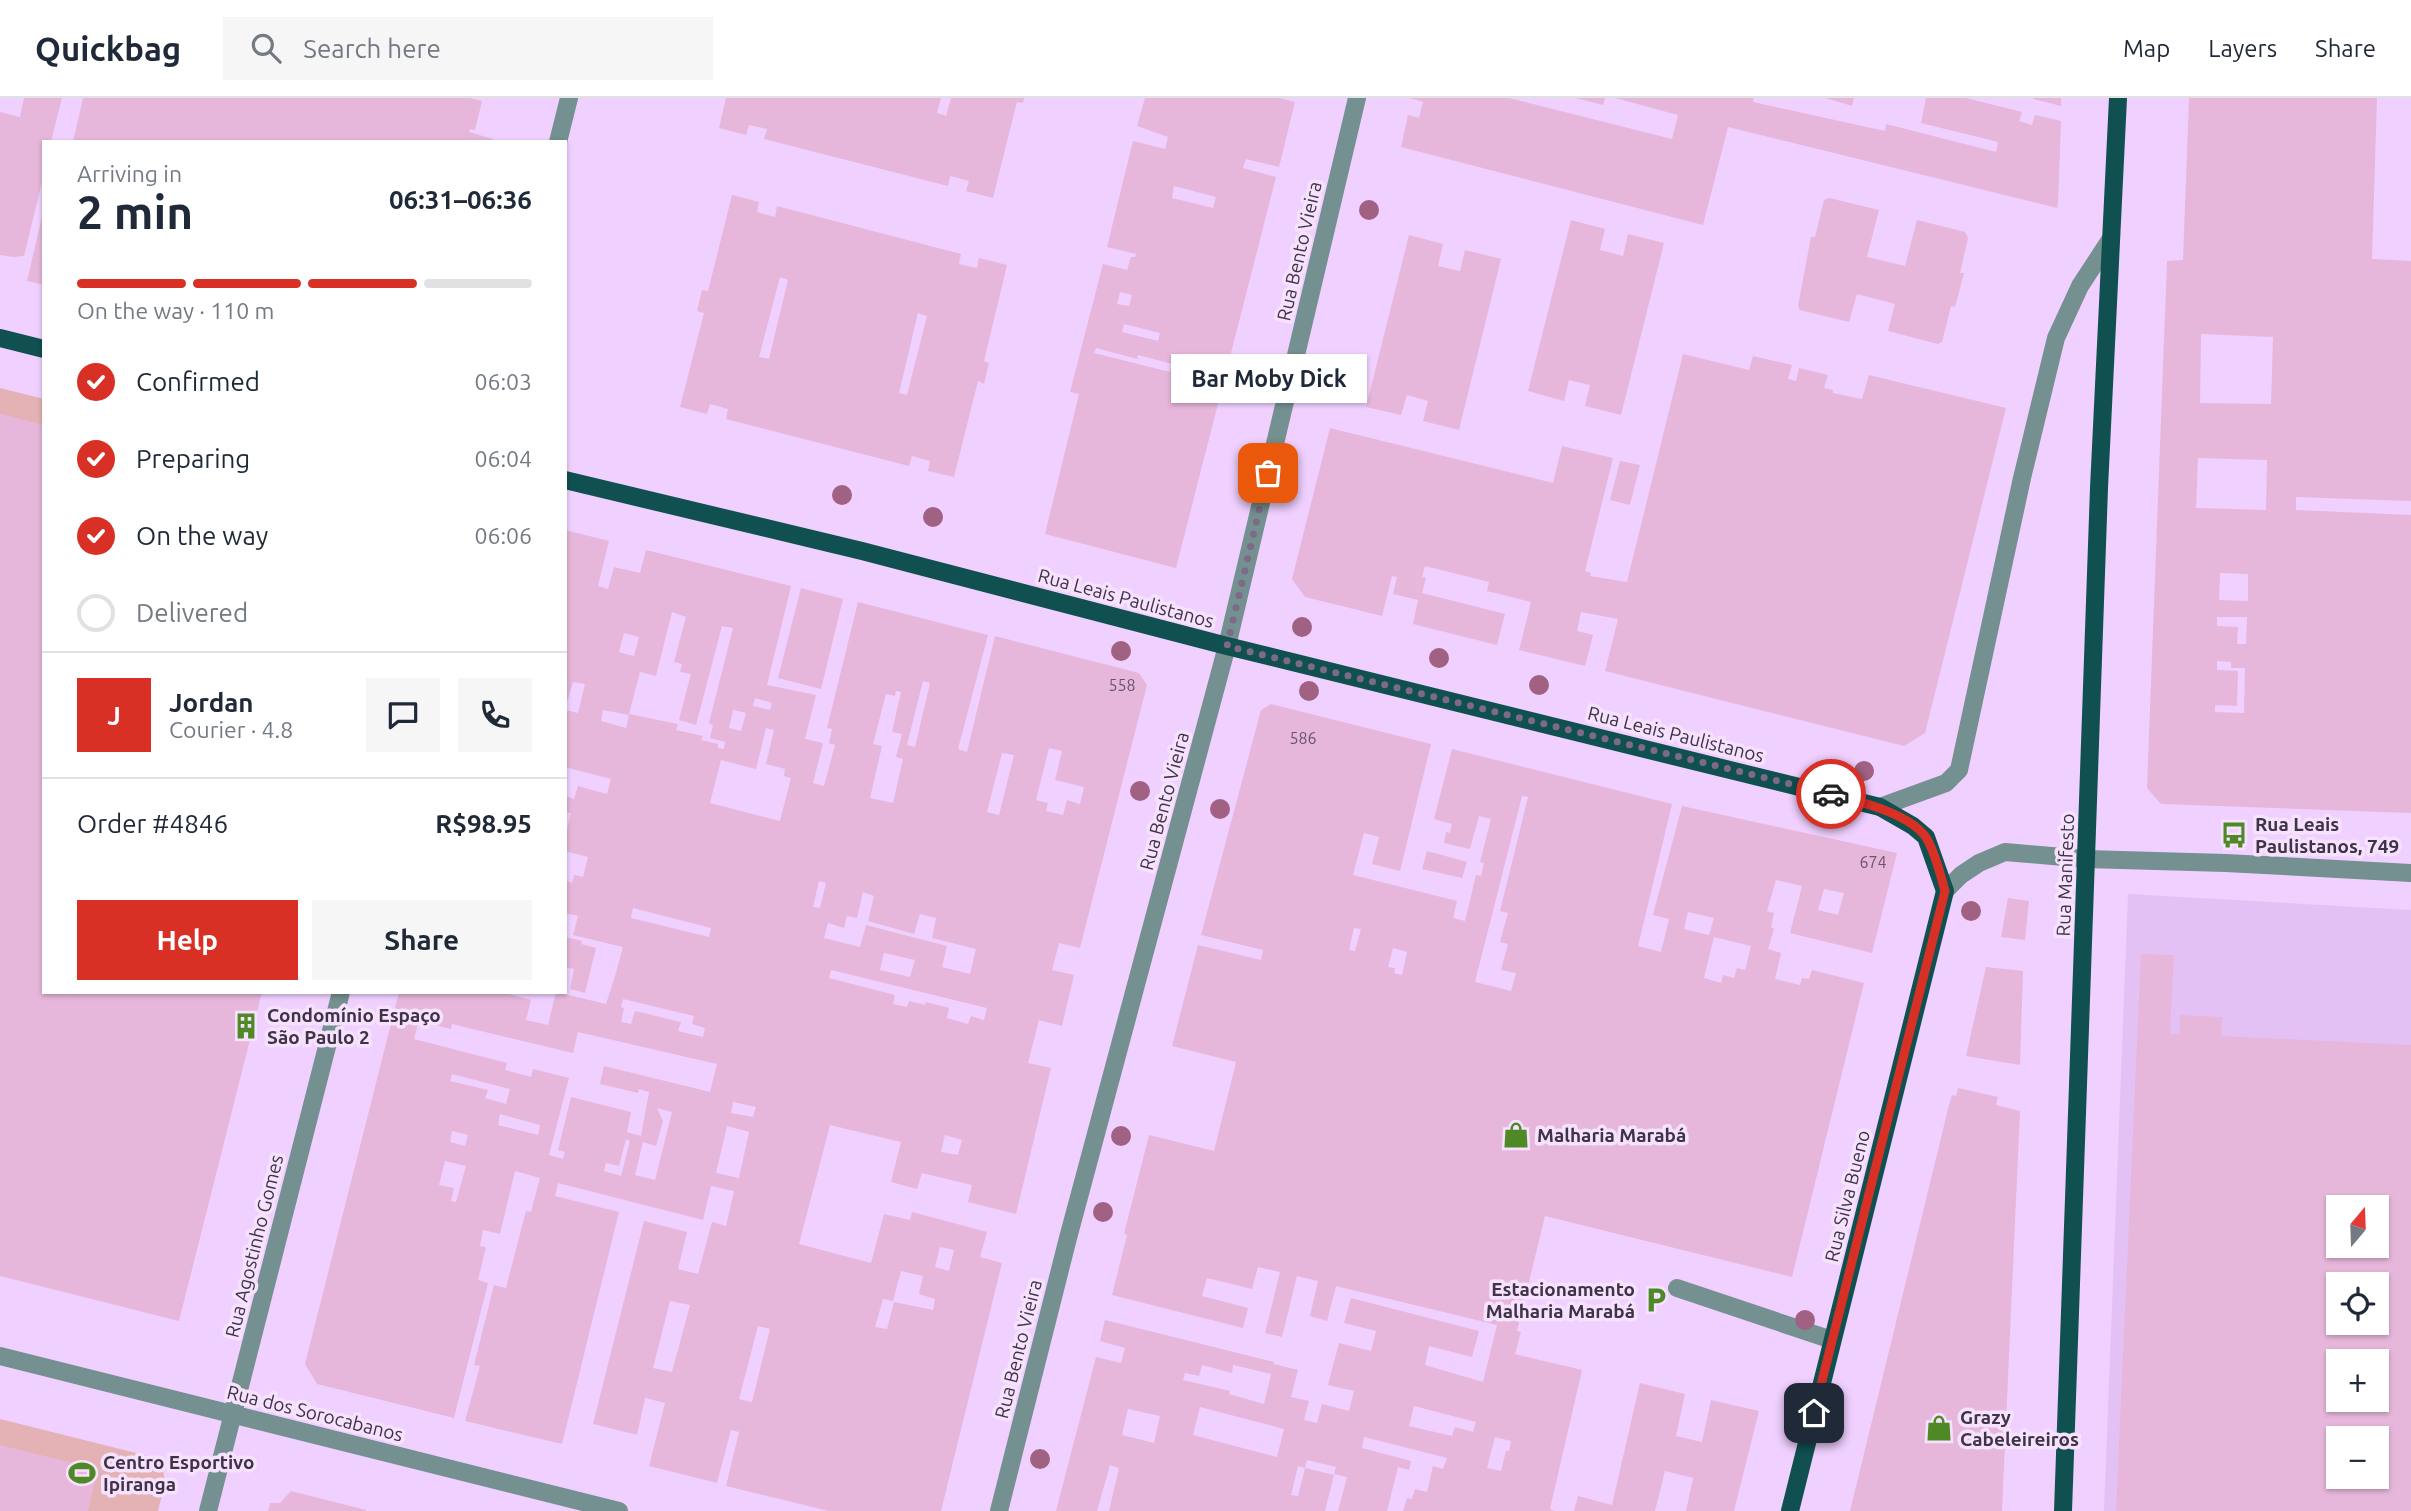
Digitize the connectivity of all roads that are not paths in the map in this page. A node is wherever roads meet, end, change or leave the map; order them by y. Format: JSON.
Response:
{"nodes":[{"id":1,"x":569,"y":98,"type":"edge"},
{"id":2,"x":1357,"y":98,"type":"edge"},
{"id":3,"x":2118,"y":98,"type":"edge"},
{"id":4,"x":558,"y":140,"type":"edge"},
{"id":5,"x":2110,"y":240,"type":"junction"},
{"id":6,"x":0,"y":338,"type":"edge"},
{"id":7,"x":42,"y":348,"type":"edge"},
{"id":8,"x":567,"y":480,"type":"edge"},
{"id":9,"x":1227,"y":646,"type":"junction"},
{"id":10,"x":1880,"y":807,"type":"junction"},
{"id":11,"x":2086,"y":859,"type":"junction"},
{"id":12,"x":2411,"y":873,"type":"edge"},
{"id":13,"x":1945,"y":891,"type":"junction"},
{"id":14,"x":340,"y":994,"type":"edge"},
{"id":15,"x":1677,"y":1288,"type":"dead end"},
{"id":16,"x":1832,"y":1340,"type":"junction"},
{"id":17,"x":0,"y":1356,"type":"edge"},
{"id":18,"x":232,"y":1414,"type":"junction"},
{"id":19,"x":208,"y":1511,"type":"edge"},
{"id":20,"x":619,"y":1511,"type":"edge"},
{"id":21,"x":999,"y":1511,"type":"edge"},
{"id":22,"x":1790,"y":1511,"type":"edge"},
{"id":23,"x":2063,"y":1511,"type":"edge"}],
"edges":[{"from":1,"to":4,"type":"street"},
{"from":2,"to":9,"type":"street","name":"Rua Bento Vieira"},
{"from":3,"to":5,"type":"main road","name":"Rua Manifesto"},
{"from":5,"to":10,"type":"street","name":"Rua Manifesto"},
{"from":5,"to":11,"type":"main road","name":"Rua Manifesto"},
{"from":6,"to":7,"type":"main road"},
{"from":8,"to":9,"type":"main road","name":"Rua Leais Paulistanos"},
{"from":9,"to":10,"type":"main road","name":"Rua Leais Paulistanos"},
{"from":9,"to":21,"type":"street","name":"Rua Bento Vieira"},
{"from":10,"to":13,"type":"main road","name":"Rua Leais Paulistanos"},
{"from":11,"to":12,"type":"street"},
{"from":11,"to":13,"type":"street"},
{"from":11,"to":23,"type":"main road","name":"Rua Manifesto"},
{"from":13,"to":16,"type":"main road","name":"Rua Silva Bueno"},
{"from":14,"to":18,"type":"street","name":"Rua Agostinho Gomes"},
{"from":15,"to":16,"type":"street"},
{"from":16,"to":22,"type":"main road","name":"Rua Silva Bueno"},
{"from":17,"to":18,"type":"street","name":"Rua dos Sorocabanos"},
{"from":18,"to":19,"type":"street","name":"Rua Agostinho Gomes"},
{"from":18,"to":20,"type":"street","name":"Rua dos Sorocabanos"}]}
